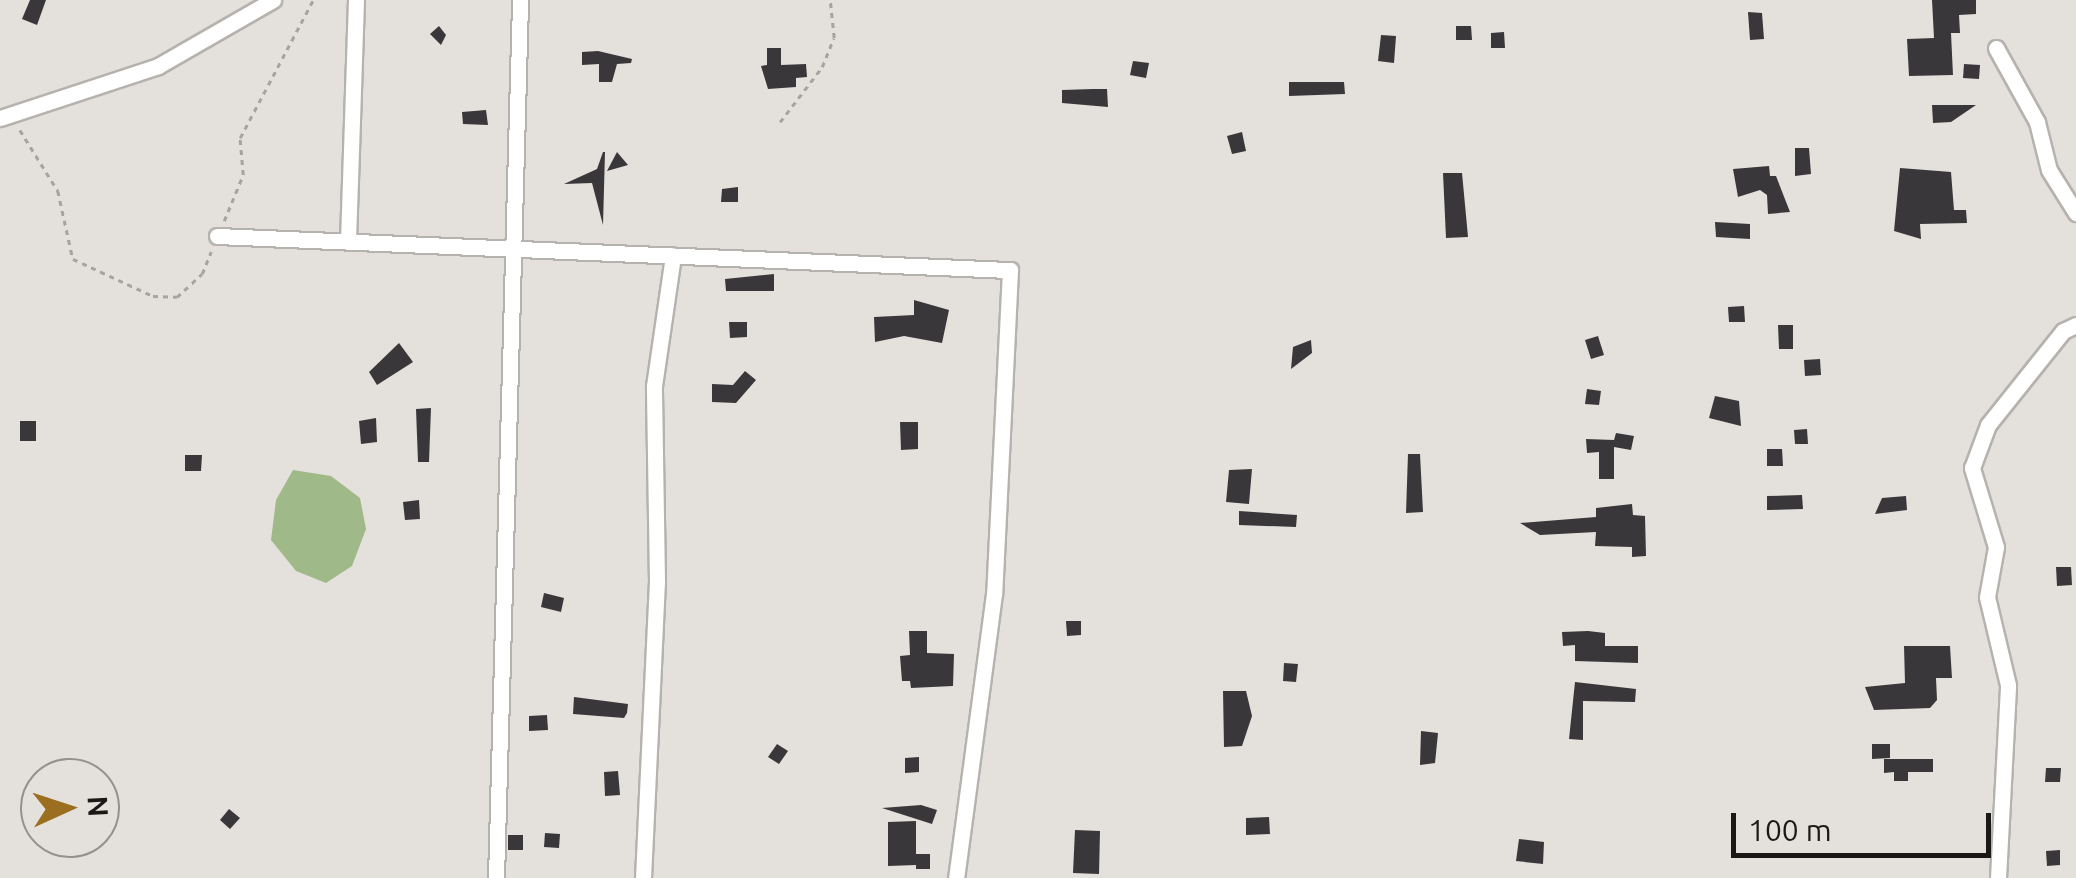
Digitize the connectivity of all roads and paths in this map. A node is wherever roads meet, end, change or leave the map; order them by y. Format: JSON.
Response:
{"nodes":[{"id":1,"x":273,"y":0,"type":"edge"},
{"id":2,"x":313,"y":0,"type":"edge"},
{"id":3,"x":356,"y":0,"type":"edge"},
{"id":4,"x":520,"y":0,"type":"edge"},
{"id":5,"x":830,"y":0,"type":"edge"},
{"id":6,"x":1996,"y":48,"type":"dead end"},
{"id":7,"x":6,"y":115,"type":"edge"},
{"id":8,"x":780,"y":122,"type":"dead end"},
{"id":9,"x":2076,"y":213,"type":"edge"},
{"id":10,"x":218,"y":236,"type":"junction"},
{"id":11,"x":348,"y":242,"type":"junction"},
{"id":12,"x":514,"y":249,"type":"junction"},
{"id":13,"x":673,"y":255,"type":"junction"},
{"id":14,"x":2076,"y":325,"type":"edge"},
{"id":15,"x":496,"y":878,"type":"edge"},
{"id":16,"x":644,"y":878,"type":"edge"},
{"id":17,"x":956,"y":878,"type":"edge"},
{"id":18,"x":1998,"y":878,"type":"edge"}],
"edges":[{"from":1,"to":7,"type":"street"},
{"from":2,"to":10,"type":"path"},
{"from":3,"to":11,"type":"street"},
{"from":4,"to":12,"type":"street"},
{"from":5,"to":8,"type":"path"},
{"from":6,"to":9,"type":"street"},
{"from":7,"to":10,"type":"path"},
{"from":10,"to":11,"type":"street"},
{"from":11,"to":12,"type":"street"},
{"from":12,"to":13,"type":"street"},
{"from":12,"to":15,"type":"street"},
{"from":13,"to":16,"type":"street"},
{"from":13,"to":17,"type":"street"},
{"from":14,"to":18,"type":"street"}]}
